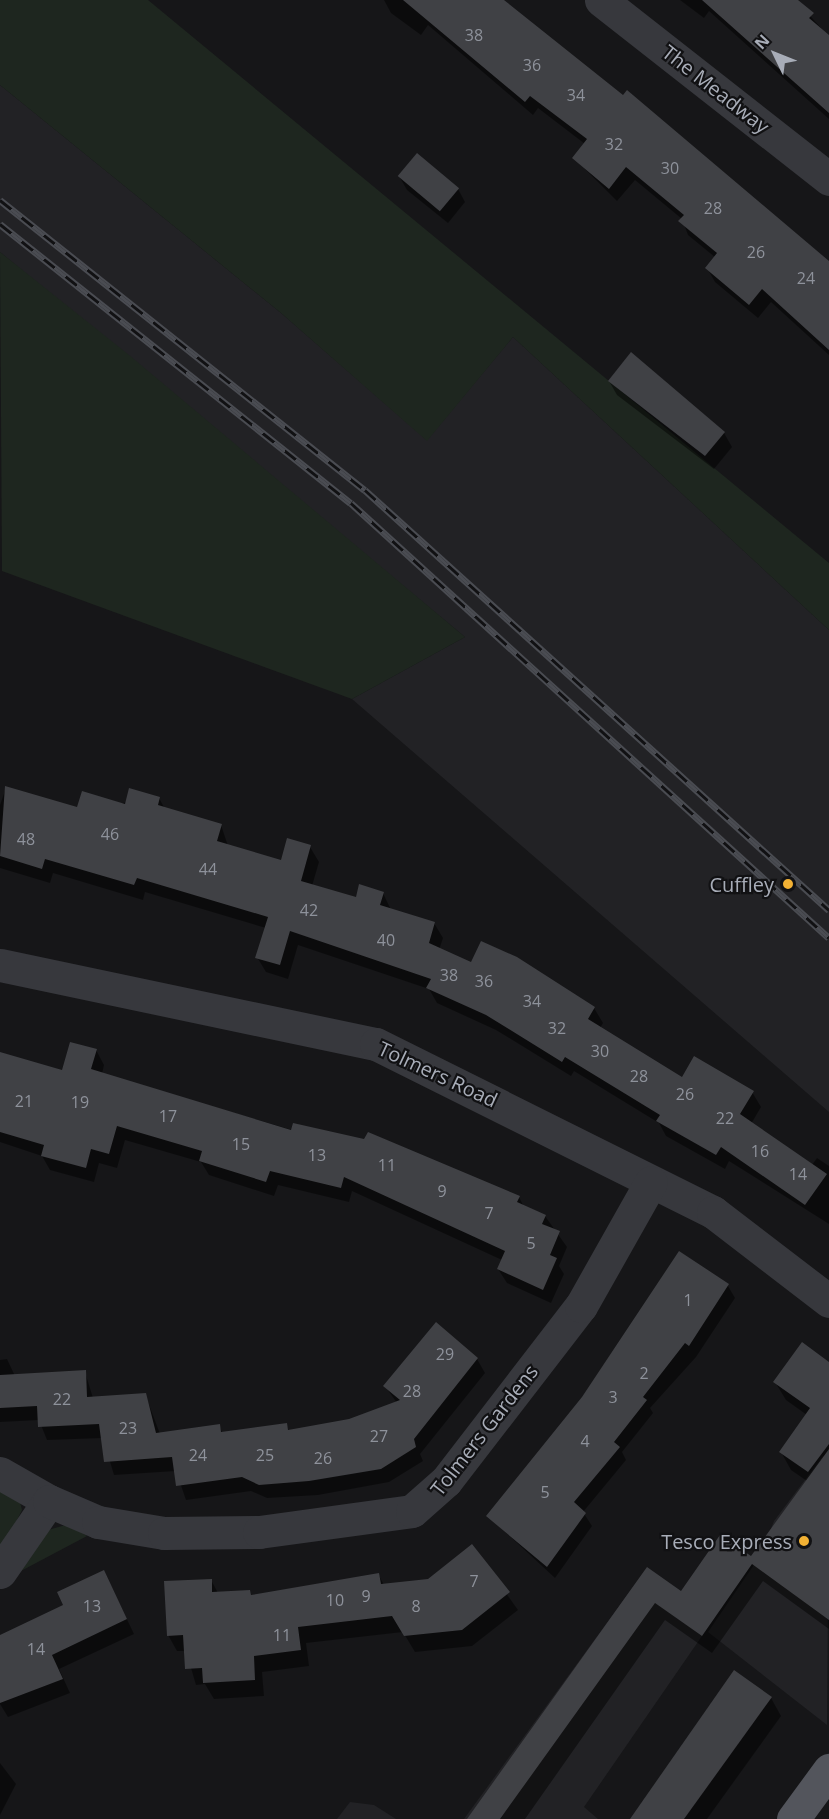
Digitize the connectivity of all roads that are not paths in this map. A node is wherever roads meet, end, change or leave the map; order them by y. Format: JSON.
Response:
{"nodes":[{"id":1,"x":601,"y":0,"type":"edge"},
{"id":2,"x":829,"y":179,"type":"edge"},
{"id":3,"x":0,"y":965,"type":"edge"},
{"id":4,"x":651,"y":1182,"type":"junction"},
{"id":5,"x":829,"y":1301,"type":"edge"},
{"id":6,"x":0,"y":1473,"type":"edge"},
{"id":7,"x":49,"y":1502,"type":"junction"},
{"id":8,"x":0,"y":1572,"type":"edge"},
{"id":9,"x":829,"y":1770,"type":"edge"},
{"id":10,"x":793,"y":1819,"type":"edge"}],
"edges":[{"from":1,"to":2,"type":"street","name":"The Meadway"},
{"from":3,"to":4,"type":"street","name":"Tolmers Road"},
{"from":4,"to":5,"type":"street","name":"Tolmers Road"},
{"from":4,"to":7,"type":"street","name":"Tolmers Gardens"},
{"from":6,"to":7,"type":"street","name":"Tolmers Gardens"},
{"from":7,"to":8,"type":"street"},
{"from":9,"to":10,"type":"main road"}]}
